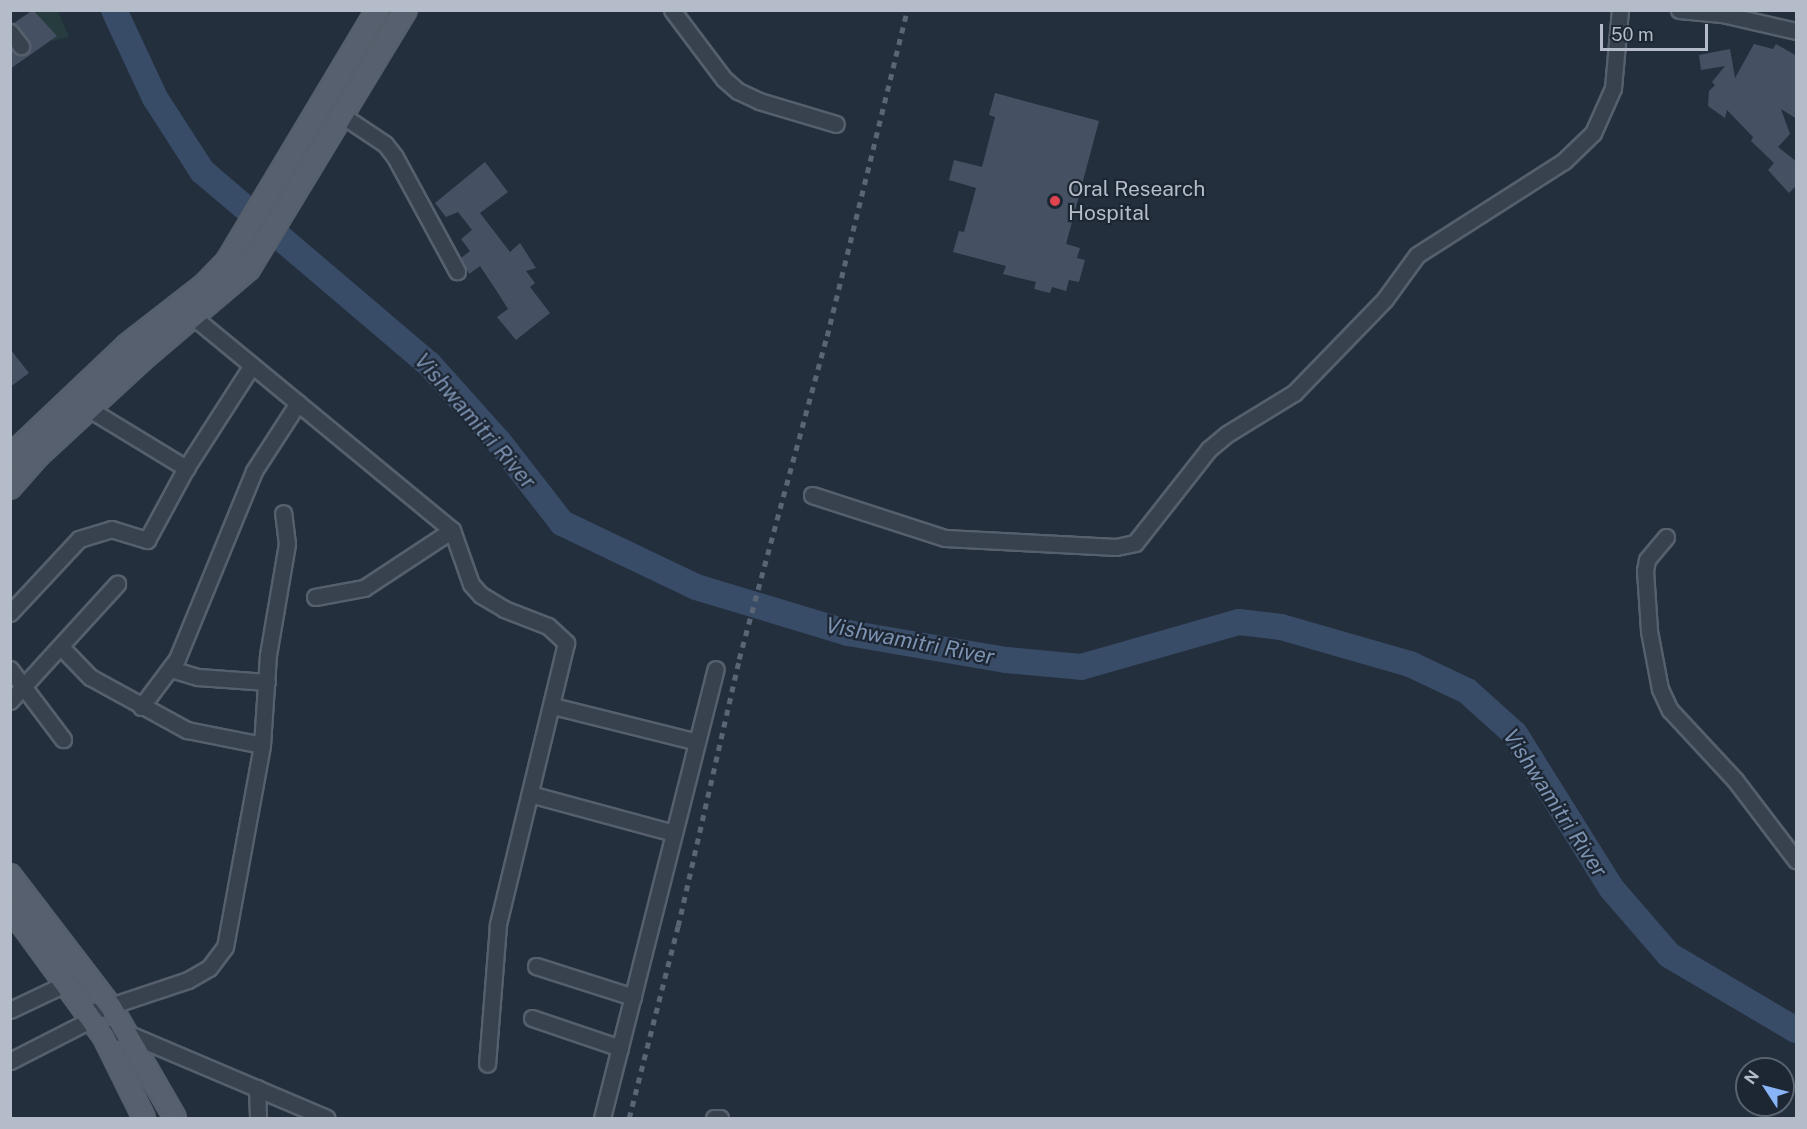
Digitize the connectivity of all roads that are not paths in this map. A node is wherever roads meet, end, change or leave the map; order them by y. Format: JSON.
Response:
{"nodes":[{"id":1,"x":377,"y":10,"type":"edge"},
{"id":2,"x":406,"y":10,"type":"edge"},
{"id":3,"x":672,"y":10,"type":"edge"},
{"id":4,"x":1620,"y":10,"type":"edge"},
{"id":5,"x":1679,"y":10,"type":"edge"},
{"id":6,"x":1797,"y":31,"type":"edge"},
{"id":7,"x":10,"y":32,"type":"edge"},
{"id":8,"x":21,"y":46,"type":"dead end"},
{"id":9,"x":343,"y":116,"type":"junction"},
{"id":10,"x":836,"y":124,"type":"dead end"},
{"id":11,"x":457,"y":271,"type":"dead end"},
{"id":12,"x":178,"y":305,"type":"junction"},
{"id":13,"x":195,"y":318,"type":"junction"},
{"id":14,"x":252,"y":365,"type":"junction"},
{"id":15,"x":298,"y":403,"type":"junction"},
{"id":16,"x":89,"y":409,"type":"junction"},
{"id":17,"x":10,"y":456,"type":"edge"},
{"id":18,"x":186,"y":468,"type":"junction"},
{"id":19,"x":10,"y":488,"type":"edge"},
{"id":20,"x":812,"y":495,"type":"dead end"},
{"id":21,"x":283,"y":513,"type":"dead end"},
{"id":22,"x":452,"y":530,"type":"junction"},
{"id":23,"x":1666,"y":537,"type":"dead end"},
{"id":24,"x":117,"y":584,"type":"dead end"},
{"id":25,"x":315,"y":597,"type":"dead end"},
{"id":26,"x":10,"y":613,"type":"edge"},
{"id":27,"x":62,"y":647,"type":"junction"},
{"id":28,"x":10,"y":669,"type":"edge"},
{"id":29,"x":171,"y":669,"type":"junction"},
{"id":30,"x":716,"y":669,"type":"dead end"},
{"id":31,"x":267,"y":682,"type":"junction"},
{"id":32,"x":25,"y":689,"type":"junction"},
{"id":33,"x":10,"y":701,"type":"edge"},
{"id":34,"x":553,"y":706,"type":"junction"},
{"id":35,"x":141,"y":707,"type":"junction"},
{"id":36,"x":63,"y":739,"type":"dead end"},
{"id":37,"x":697,"y":742,"type":"junction"},
{"id":38,"x":262,"y":745,"type":"junction"},
{"id":39,"x":531,"y":794,"type":"junction"},
{"id":40,"x":674,"y":833,"type":"junction"},
{"id":41,"x":1797,"y":860,"type":"edge"},
{"id":42,"x":10,"y":874,"type":"edge"},
{"id":43,"x":10,"y":908,"type":"edge"},
{"id":44,"x":536,"y":966,"type":"dead end"},
{"id":45,"x":67,"y":983,"type":"junction"},
{"id":46,"x":633,"y":997,"type":"junction"},
{"id":47,"x":111,"y":1006,"type":"junction"},
{"id":48,"x":10,"y":1010,"type":"edge"},
{"id":49,"x":532,"y":1018,"type":"dead end"},
{"id":50,"x":94,"y":1022,"type":"junction"},
{"id":51,"x":124,"y":1032,"type":"junction"},
{"id":52,"x":620,"y":1048,"type":"junction"},
{"id":53,"x":10,"y":1061,"type":"edge"},
{"id":54,"x":487,"y":1064,"type":"dead end"},
{"id":55,"x":257,"y":1088,"type":"junction"},
{"id":56,"x":144,"y":1119,"type":"edge"},
{"id":57,"x":175,"y":1119,"type":"edge"},
{"id":58,"x":258,"y":1119,"type":"edge"},
{"id":59,"x":327,"y":1119,"type":"edge"},
{"id":60,"x":602,"y":1119,"type":"edge"},
{"id":61,"x":714,"y":1119,"type":"edge"},
{"id":62,"x":720,"y":1119,"type":"edge"}],
"edges":[{"from":1,"to":12,"type":"main road"},
{"from":2,"to":9,"type":"main road"},
{"from":3,"to":10,"type":"street"},
{"from":4,"to":20,"type":"street"},
{"from":5,"to":6,"type":"street"},
{"from":7,"to":8,"type":"street"},
{"from":9,"to":11,"type":"street"},
{"from":9,"to":13,"type":"main road"},
{"from":12,"to":13,"type":"street"},
{"from":12,"to":17,"type":"main road"},
{"from":13,"to":14,"type":"street"},
{"from":13,"to":16,"type":"main road"},
{"from":14,"to":15,"type":"street"},
{"from":14,"to":18,"type":"street"},
{"from":15,"to":22,"type":"street"},
{"from":15,"to":29,"type":"street"},
{"from":16,"to":18,"type":"street"},
{"from":16,"to":19,"type":"main road"},
{"from":18,"to":26,"type":"street"},
{"from":21,"to":31,"type":"street"},
{"from":22,"to":25,"type":"street"},
{"from":22,"to":34,"type":"street"},
{"from":23,"to":41,"type":"street"},
{"from":24,"to":27,"type":"street"},
{"from":27,"to":32,"type":"street"},
{"from":27,"to":35,"type":"street"},
{"from":28,"to":32,"type":"street"},
{"from":29,"to":31,"type":"street"},
{"from":29,"to":35,"type":"street"},
{"from":30,"to":37,"type":"street"},
{"from":31,"to":38,"type":"street"},
{"from":32,"to":33,"type":"street"},
{"from":32,"to":36,"type":"street"},
{"from":34,"to":37,"type":"street"},
{"from":34,"to":39,"type":"street"},
{"from":35,"to":38,"type":"street"},
{"from":37,"to":40,"type":"street"},
{"from":38,"to":47,"type":"street"},
{"from":39,"to":40,"type":"street"},
{"from":39,"to":54,"type":"street"},
{"from":40,"to":46,"type":"street"},
{"from":42,"to":47,"type":"main road"},
{"from":43,"to":45,"type":"main road"},
{"from":44,"to":46,"type":"street"},
{"from":45,"to":48,"type":"street"},
{"from":45,"to":50,"type":"main road"},
{"from":46,"to":52,"type":"street"},
{"from":47,"to":50,"type":"street"},
{"from":47,"to":51,"type":"main road"},
{"from":49,"to":52,"type":"street"},
{"from":50,"to":51,"type":"street"},
{"from":50,"to":53,"type":"street"},
{"from":50,"to":56,"type":"main road"},
{"from":51,"to":55,"type":"street"},
{"from":51,"to":57,"type":"main road"},
{"from":52,"to":60,"type":"street"},
{"from":55,"to":58,"type":"street"},
{"from":55,"to":59,"type":"street"},
{"from":61,"to":62,"type":"street"}]}
